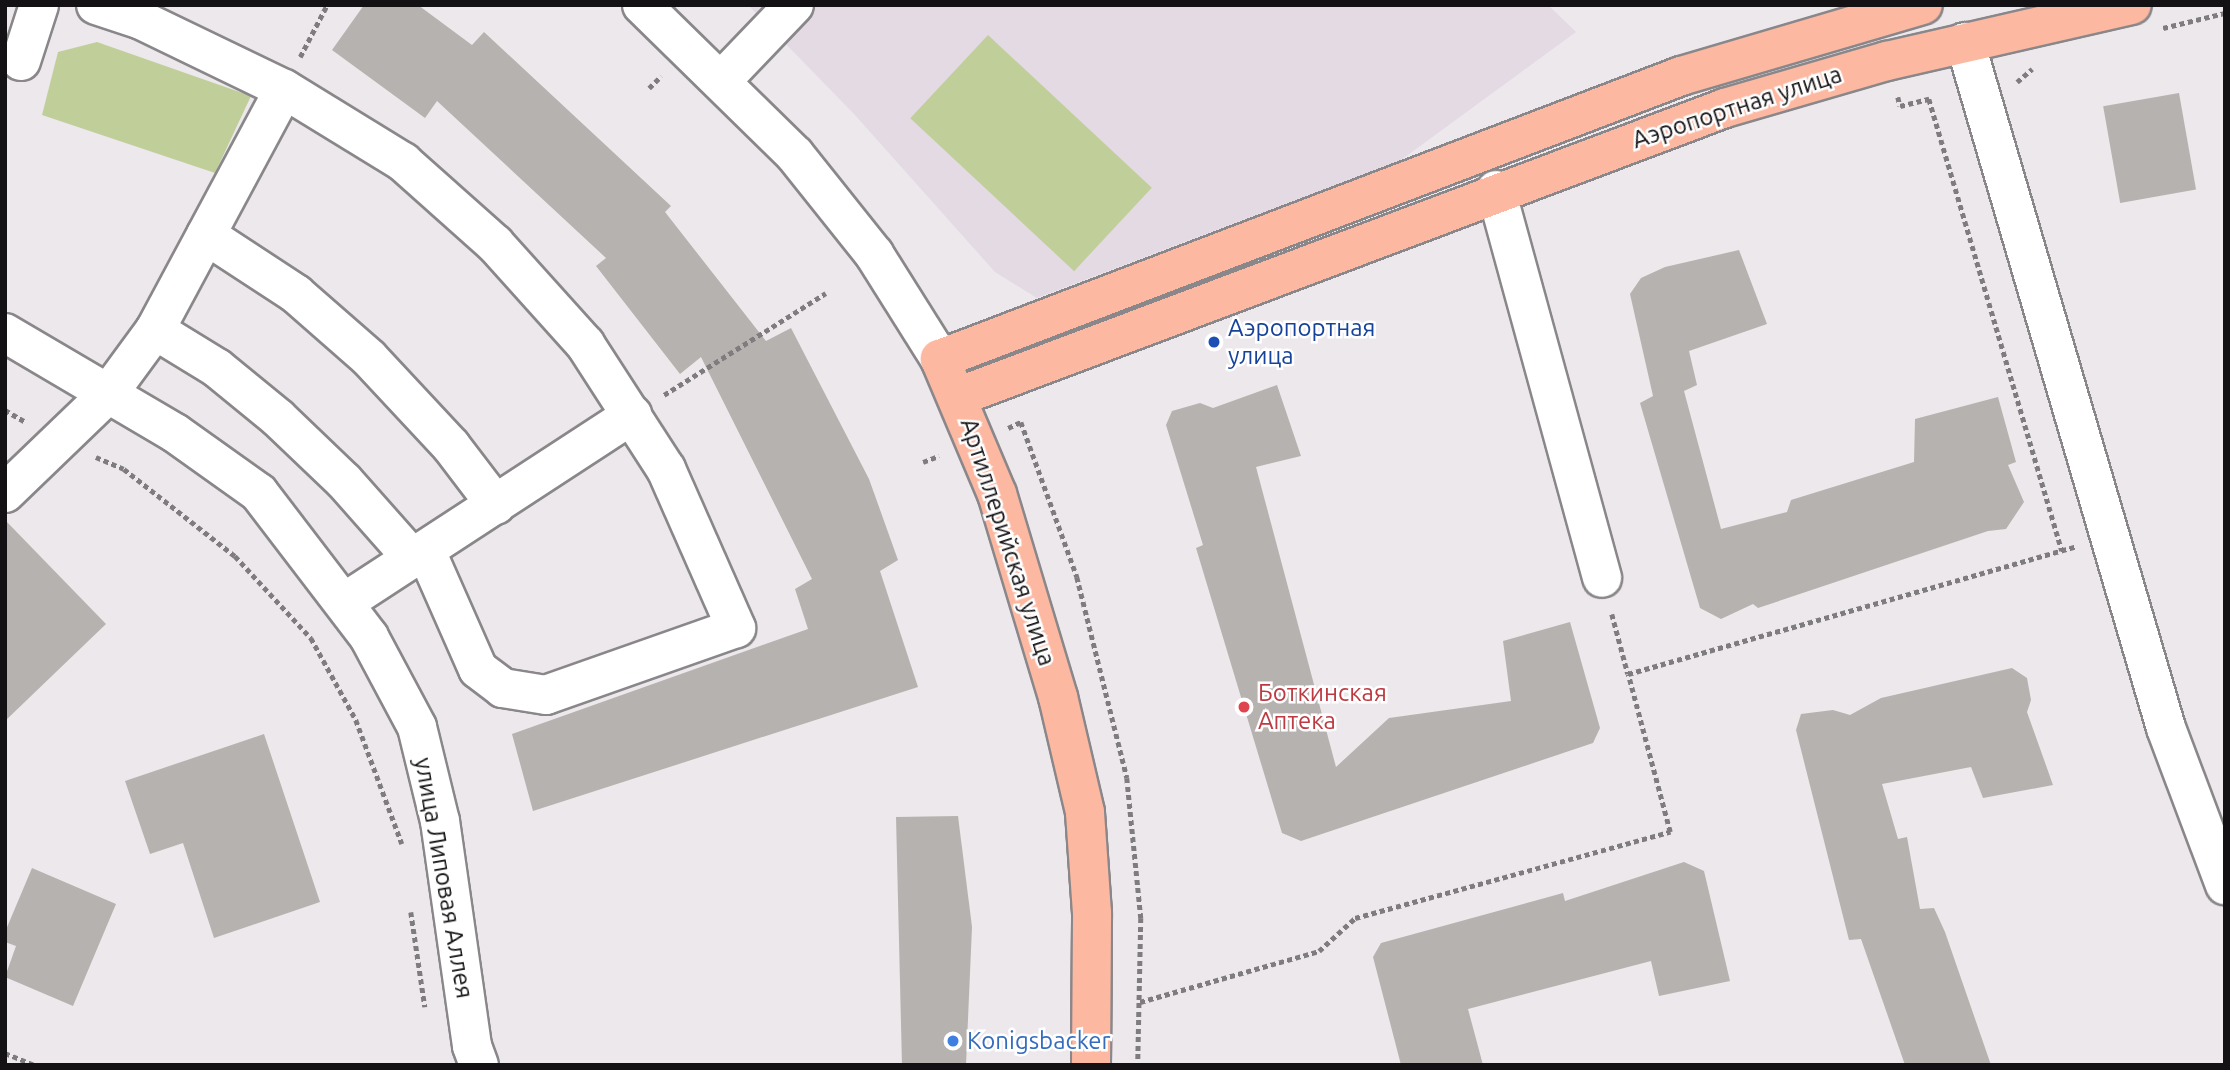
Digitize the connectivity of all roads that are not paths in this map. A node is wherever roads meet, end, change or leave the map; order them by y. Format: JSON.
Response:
{"nodes":[{"id":1,"x":39,"y":5,"type":"edge"},
{"id":2,"x":96,"y":5,"type":"edge"},
{"id":3,"x":642,"y":5,"type":"edge"},
{"id":4,"x":794,"y":5,"type":"edge"},
{"id":5,"x":1923,"y":5,"type":"edge"},
{"id":6,"x":2132,"y":5,"type":"edge"},
{"id":7,"x":1965,"y":42,"type":"junction"},
{"id":8,"x":21,"y":61,"type":"dead end"},
{"id":9,"x":722,"y":80,"type":"junction"},
{"id":10,"x":284,"y":89,"type":"junction"},
{"id":11,"x":1496,"y":190,"type":"junction"},
{"id":12,"x":206,"y":234,"type":"junction"},
{"id":13,"x":155,"y":330,"type":"junction"},
{"id":14,"x":5,"y":333,"type":"edge"},
{"id":15,"x":940,"y":359,"type":"junction"},
{"id":16,"x":108,"y":394,"type":"junction"},
{"id":17,"x":960,"y":396,"type":"junction"},
{"id":18,"x":632,"y":415,"type":"junction"},
{"id":19,"x":5,"y":493,"type":"edge"},
{"id":20,"x":496,"y":505,"type":"junction"},
{"id":21,"x":420,"y":555,"type":"junction"},
{"id":22,"x":1602,"y":579,"type":"road end"},
{"id":23,"x":345,"y":602,"type":"junction"},
{"id":24,"x":2225,"y":885,"type":"edge"},
{"id":25,"x":480,"y":1065,"type":"edge"},
{"id":26,"x":1091,"y":1065,"type":"edge"}],
"edges":[{"from":1,"to":8,"type":"street"},
{"from":2,"to":10,"type":"street"},
{"from":3,"to":9,"type":"street","name":"Артиллерийская улица"},
{"from":4,"to":9,"type":"street"},
{"from":5,"to":15,"type":"main road","name":"Аэропортная улица"},
{"from":6,"to":7,"type":"main road","name":"Аэропортная улица"},
{"from":7,"to":11,"type":"main road","name":"Аэропортная улица"},
{"from":7,"to":24,"type":"street"},
{"from":9,"to":15,"type":"street","name":"Артиллерийская улица"},
{"from":10,"to":12,"type":"street"},
{"from":10,"to":18,"type":"street"},
{"from":11,"to":17,"type":"main road","name":"Аэропортная улица"},
{"from":11,"to":22,"type":"street"},
{"from":12,"to":13,"type":"street"},
{"from":12,"to":20,"type":"street"},
{"from":13,"to":16,"type":"street"},
{"from":13,"to":21,"type":"street"},
{"from":14,"to":16,"type":"street","name":"улица Липовая Аллея"},
{"from":15,"to":17,"type":"main road","name":"Артиллерийская улица"},
{"from":16,"to":19,"type":"street"},
{"from":16,"to":23,"type":"street","name":"улица Липовая Аллея"},
{"from":17,"to":26,"type":"main road","name":"Артиллерийская улица"},
{"from":18,"to":20,"type":"street"},
{"from":18,"to":21,"type":"street"},
{"from":20,"to":21,"type":"street"},
{"from":21,"to":23,"type":"street"},
{"from":23,"to":25,"type":"street","name":"улица Липовая Аллея"}]}
